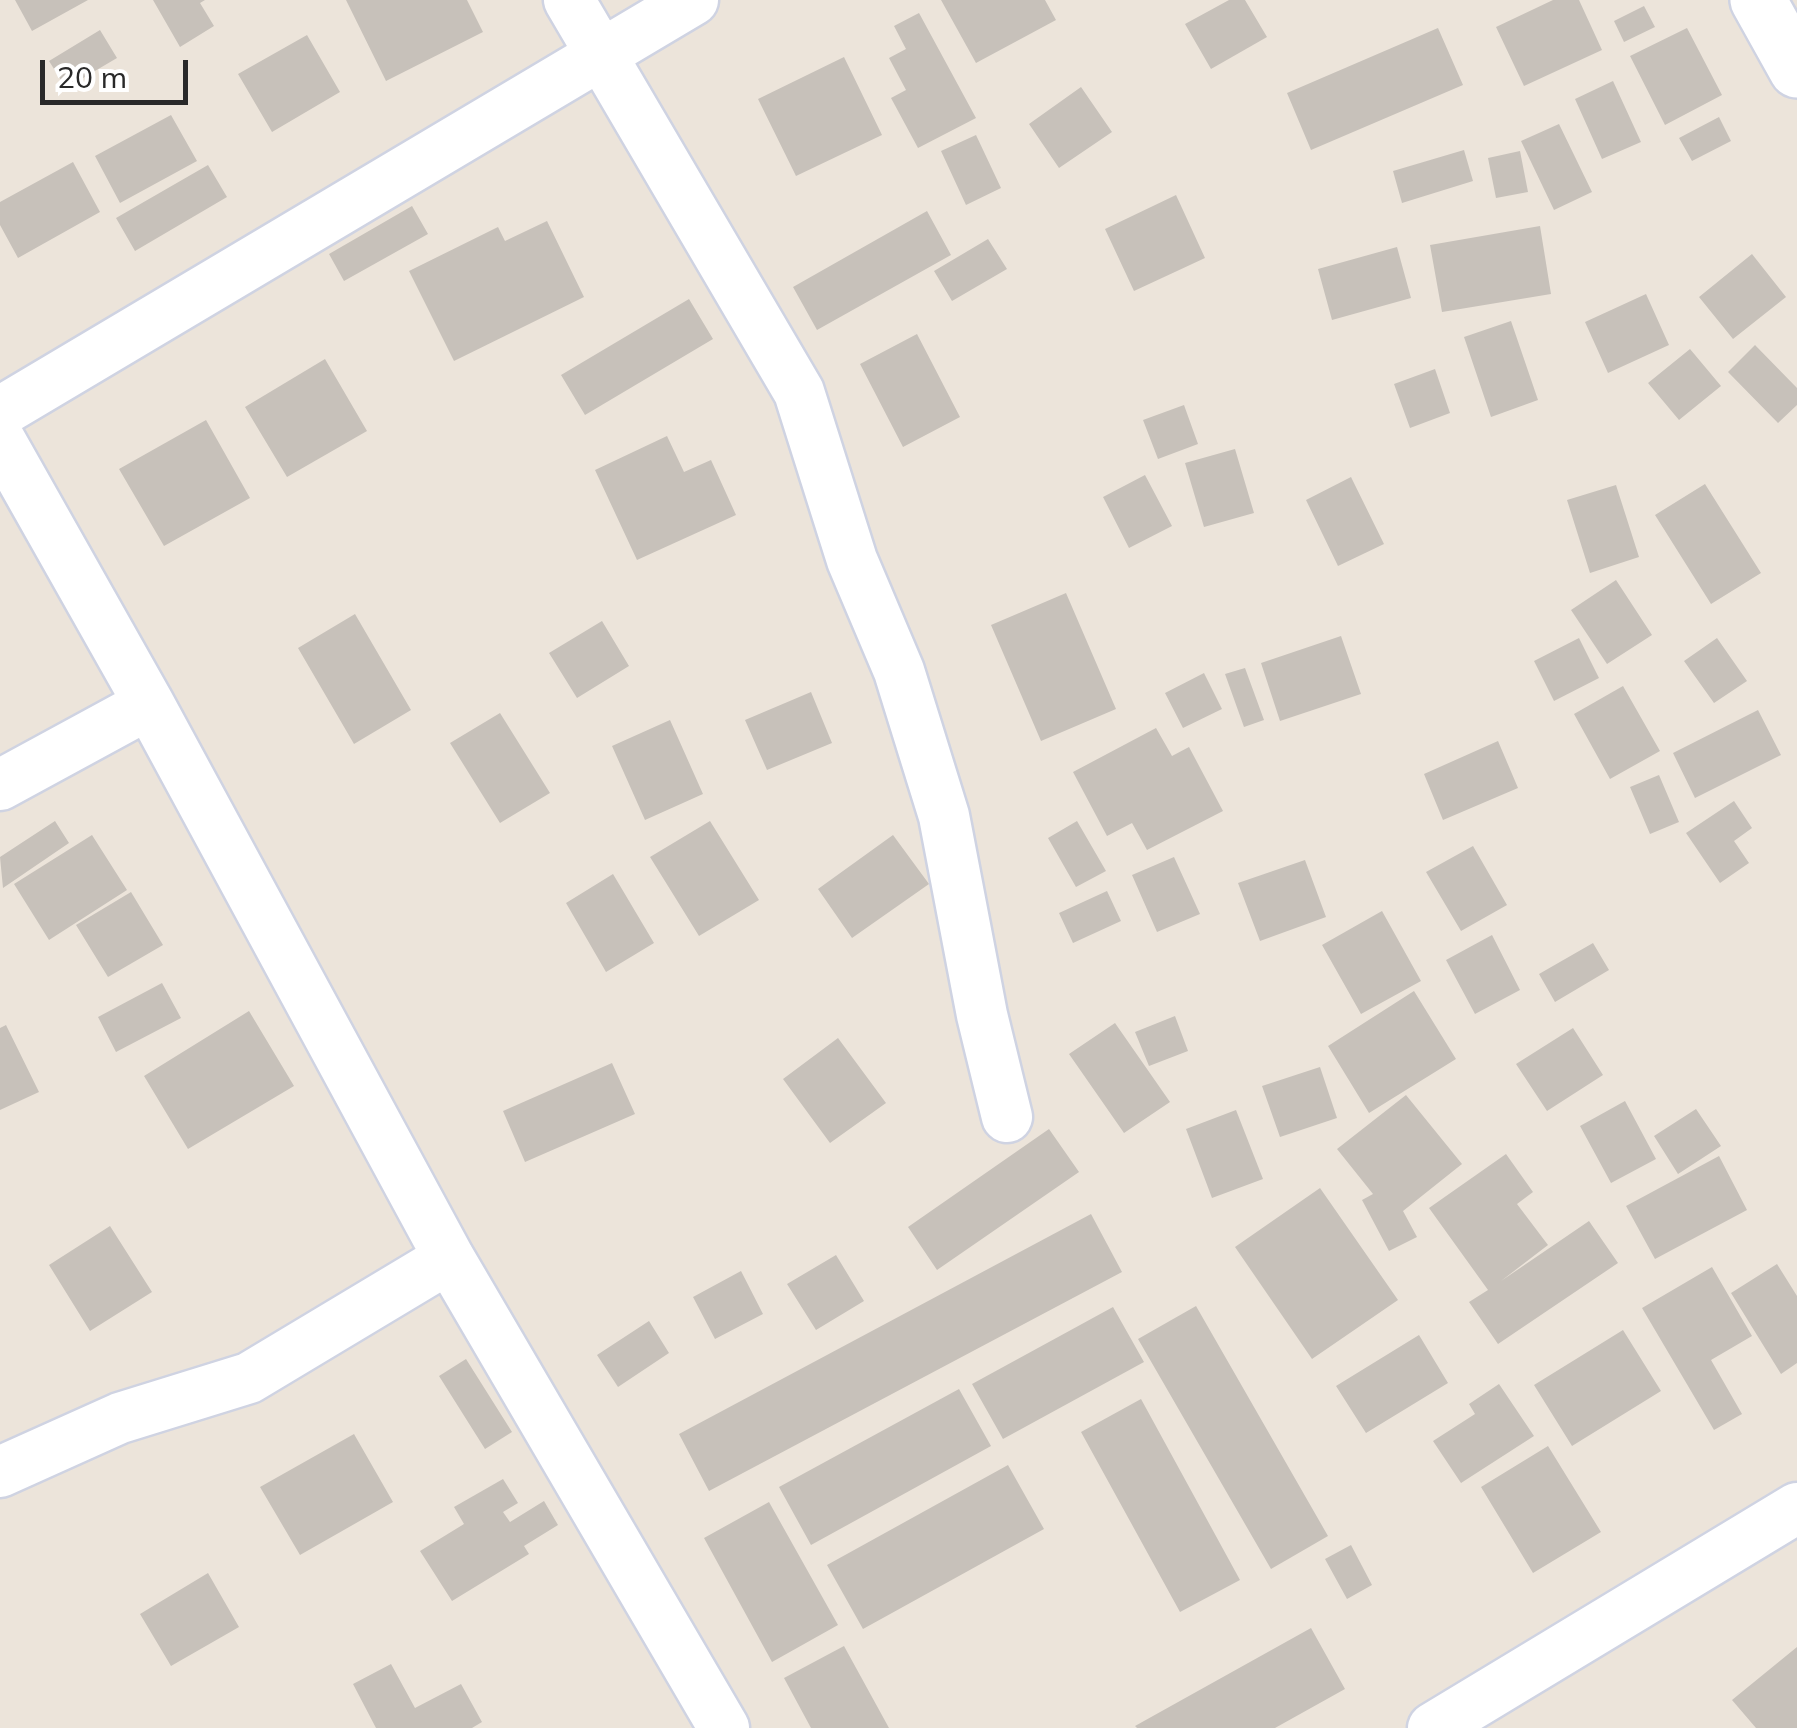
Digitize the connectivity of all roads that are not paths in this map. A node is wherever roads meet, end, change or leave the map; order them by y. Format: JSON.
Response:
{"nodes":[{"id":1,"x":569,"y":0,"type":"edge"},
{"id":2,"x":693,"y":0,"type":"edge"},
{"id":3,"x":1758,"y":0,"type":"edge"},
{"id":4,"x":602,"y":54,"type":"junction"},
{"id":5,"x":1797,"y":70,"type":"edge"},
{"id":6,"x":0,"y":412,"type":"edge"},
{"id":7,"x":0,"y":440,"type":"edge"},
{"id":8,"x":149,"y":704,"type":"junction"},
{"id":9,"x":0,"y":785,"type":"edge"},
{"id":10,"x":1007,"y":1116,"type":"dead end"},
{"id":11,"x":449,"y":1258,"type":"junction"},
{"id":12,"x":0,"y":1472,"type":"edge"},
{"id":13,"x":1797,"y":1508,"type":"edge"},
{"id":14,"x":724,"y":1728,"type":"edge"},
{"id":15,"x":1433,"y":1728,"type":"edge"}],
"edges":[{"from":1,"to":4,"type":"street"},
{"from":2,"to":4,"type":"street"},
{"from":3,"to":5,"type":"main road"},
{"from":4,"to":6,"type":"street"},
{"from":4,"to":10,"type":"street"},
{"from":7,"to":8,"type":"street"},
{"from":8,"to":9,"type":"street"},
{"from":8,"to":11,"type":"street"},
{"from":11,"to":12,"type":"street"},
{"from":11,"to":14,"type":"street"},
{"from":13,"to":15,"type":"street"}]}
